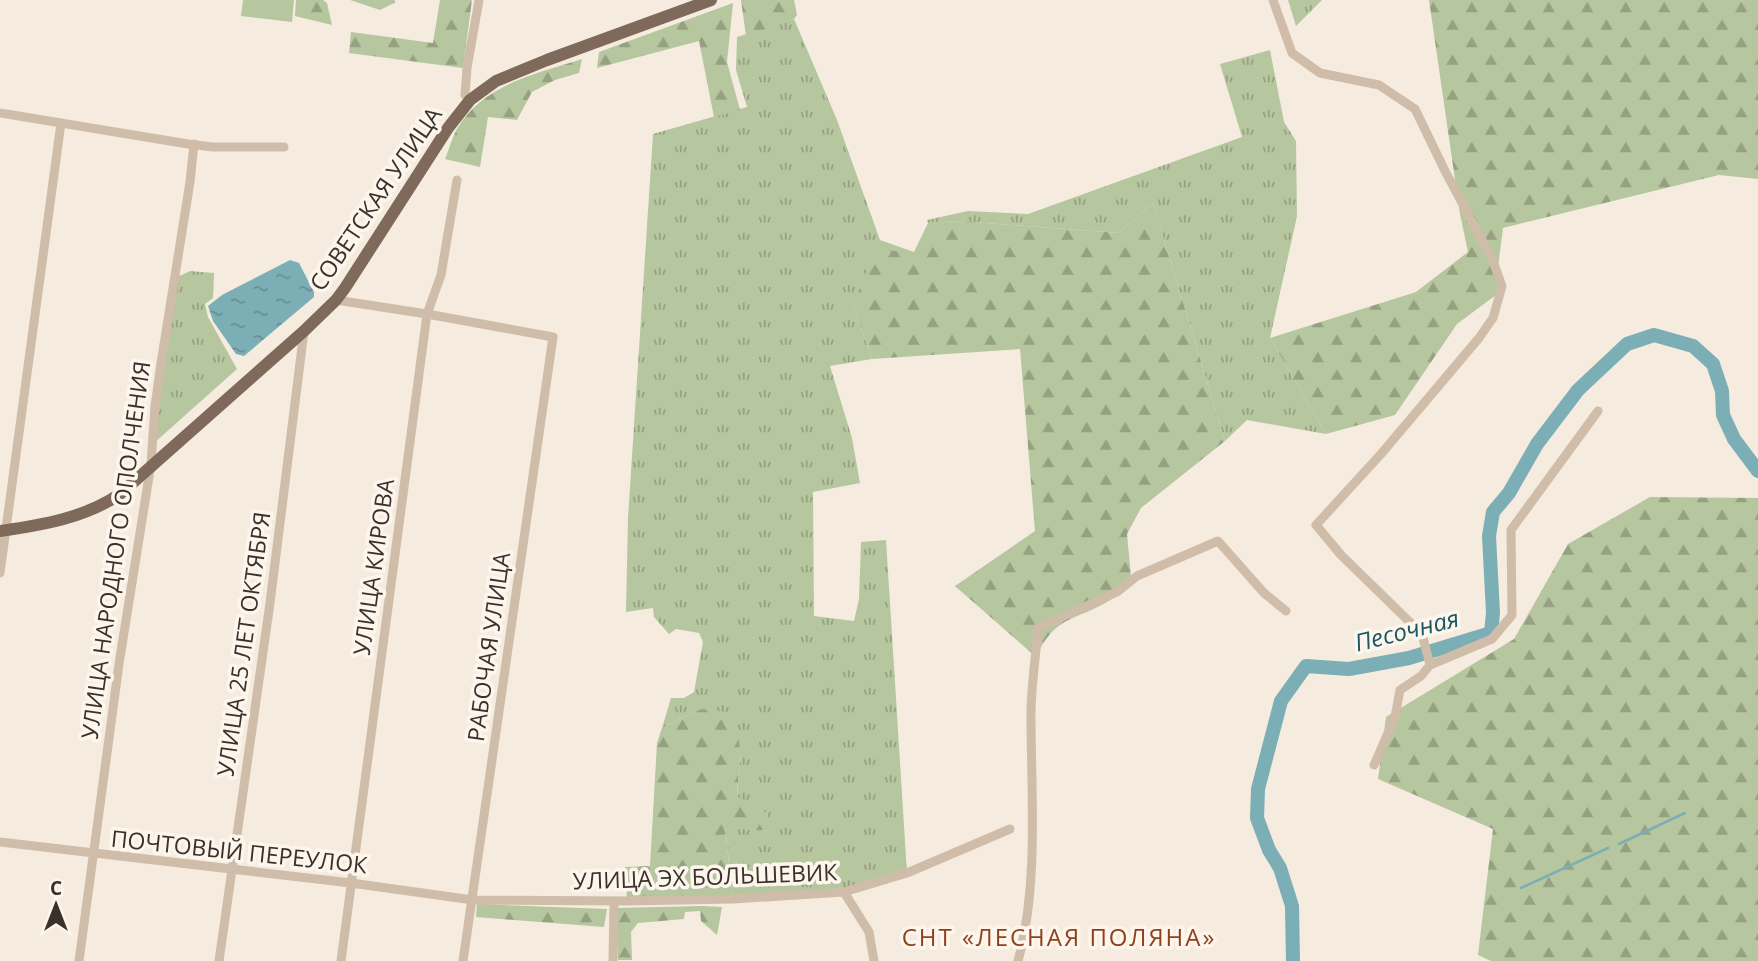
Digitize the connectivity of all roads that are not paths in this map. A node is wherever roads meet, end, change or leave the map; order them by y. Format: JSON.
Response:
{"nodes":[{"id":1,"x":479,"y":0,"type":"edge"},
{"id":2,"x":711,"y":0,"type":"edge"},
{"id":3,"x":1273,"y":0,"type":"edge"},
{"id":4,"x":470,"y":100,"type":"junction"},
{"id":5,"x":0,"y":113,"type":"edge"},
{"id":6,"x":61,"y":123,"type":"junction"},
{"id":7,"x":194,"y":144,"type":"junction"},
{"id":8,"x":284,"y":147,"type":"dead end"},
{"id":9,"x":457,"y":180,"type":"dead end"},
{"id":10,"x":336,"y":300,"type":"junction"},
{"id":11,"x":427,"y":313,"type":"junction"},
{"id":12,"x":304,"y":331,"type":"junction"},
{"id":13,"x":1598,"y":411,"type":"dead end"},
{"id":14,"x":152,"y":464,"type":"junction"},
{"id":15,"x":3,"y":531,"type":"edge"},
{"id":16,"x":0,"y":573,"type":"edge"},
{"id":17,"x":1286,"y":611,"type":"dead end"},
{"id":18,"x":1430,"y":665,"type":"junction"},
{"id":19,"x":1374,"y":765,"type":"dead end"},
{"id":20,"x":1010,"y":829,"type":"dead end"},
{"id":21,"x":0,"y":842,"type":"edge"},
{"id":22,"x":94,"y":855,"type":"junction"},
{"id":23,"x":232,"y":870,"type":"junction"},
{"id":24,"x":351,"y":883,"type":"junction"},
{"id":25,"x":844,"y":892,"type":"junction"},
{"id":26,"x":473,"y":900,"type":"junction"},
{"id":27,"x":614,"y":901,"type":"junction"},
{"id":28,"x":79,"y":961,"type":"edge"},
{"id":29,"x":219,"y":961,"type":"edge"},
{"id":30,"x":341,"y":961,"type":"edge"},
{"id":31,"x":463,"y":961,"type":"edge"},
{"id":32,"x":614,"y":961,"type":"edge"},
{"id":33,"x":874,"y":961,"type":"edge"},
{"id":34,"x":1018,"y":961,"type":"edge"}],
"edges":[{"from":1,"to":4,"type":"street"},
{"from":2,"to":4,"type":"main road","name":"СОВЕТСКАЯ УЛИЦА"},
{"from":3,"to":18,"type":"street"},
{"from":4,"to":10,"type":"main road","name":"СОВЕТСКАЯ УЛИЦА"},
{"from":5,"to":6,"type":"street"},
{"from":6,"to":7,"type":"street"},
{"from":6,"to":15,"type":"street"},
{"from":7,"to":8,"type":"street"},
{"from":7,"to":14,"type":"street","name":"УЛИЦА НАРОДНОГО ОПОЛЧЕНИЯ"},
{"from":9,"to":11,"type":"street","name":"УЛИЦА КИРОВА"},
{"from":10,"to":11,"type":"street"},
{"from":10,"to":12,"type":"main road","name":"СОВЕТСКАЯ УЛИЦА"},
{"from":11,"to":24,"type":"street","name":"УЛИЦА КИРОВА"},
{"from":11,"to":26,"type":"street","name":"РАБОЧАЯ УЛИЦА"},
{"from":12,"to":14,"type":"main road","name":"СОВЕТСКАЯ УЛИЦА"},
{"from":12,"to":23,"type":"street","name":"УЛИЦА 25 ЛЕТ ОКТЯБРЯ"},
{"from":13,"to":18,"type":"street"},
{"from":14,"to":15,"type":"main road","name":"СОВЕТСКАЯ УЛИЦА"},
{"from":14,"to":22,"type":"street","name":"УЛИЦА НАРОДНОГО ОПОЛЧЕНИЯ"},
{"from":15,"to":16,"type":"street"},
{"from":17,"to":34,"type":"street"},
{"from":18,"to":19,"type":"street"},
{"from":20,"to":25,"type":"street","name":"УЛИЦА ЭХ БОЛЬШЕВИК"},
{"from":21,"to":22,"type":"street","name":"ПОЧТОВЫЙ ПЕРЕУЛОК"},
{"from":22,"to":23,"type":"street","name":"ПОЧТОВЫЙ ПЕРЕУЛОК"},
{"from":22,"to":28,"type":"street","name":"УЛИЦА НАРОДНОГО ОПОЛЧЕНИЯ"},
{"from":23,"to":24,"type":"street","name":"ПОЧТОВЫЙ ПЕРЕУЛОК"},
{"from":23,"to":29,"type":"street","name":"УЛИЦА 25 ЛЕТ ОКТЯБРЯ"},
{"from":24,"to":26,"type":"street","name":"ПОЧТОВЫЙ ПЕРЕУЛОК"},
{"from":24,"to":30,"type":"street","name":"УЛИЦА КИРОВА"},
{"from":25,"to":27,"type":"street","name":"УЛИЦА ЭХ БОЛЬШЕВИК"},
{"from":25,"to":33,"type":"street"},
{"from":26,"to":27,"type":"street","name":"УЛИЦА ЭХ БОЛЬШЕВИК"},
{"from":26,"to":31,"type":"street","name":"РАБОЧАЯ УЛИЦА"},
{"from":27,"to":32,"type":"street"}]}
